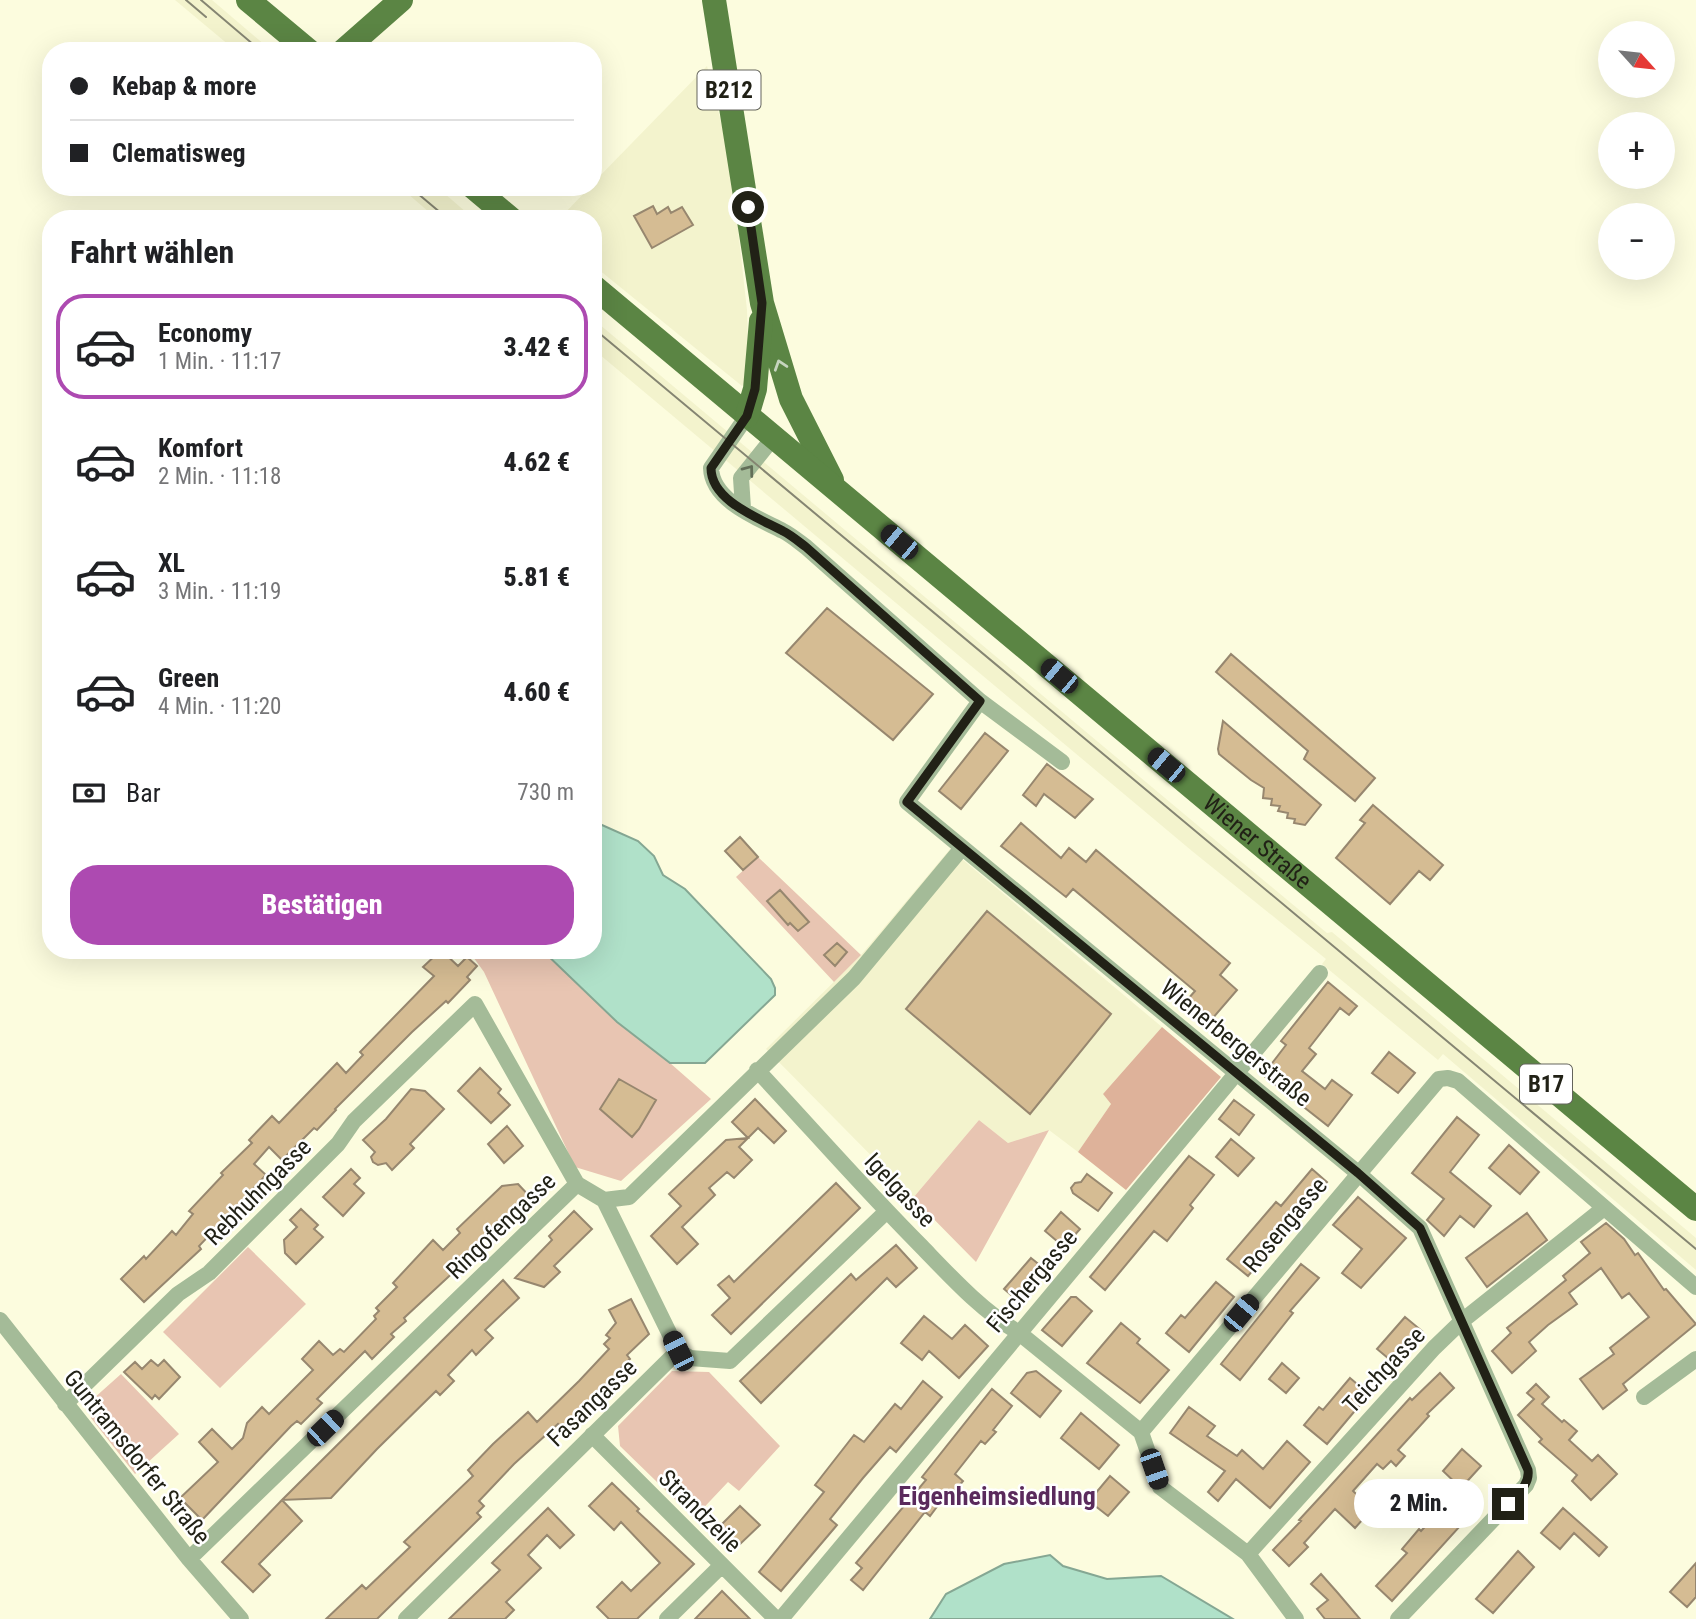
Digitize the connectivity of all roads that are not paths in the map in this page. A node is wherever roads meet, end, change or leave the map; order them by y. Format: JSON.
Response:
{"nodes":[{"id":1,"x":248,"y":0,"type":"edge"},
{"id":2,"x":401,"y":0,"type":"edge"},
{"id":3,"x":714,"y":0,"type":"edge"},
{"id":4,"x":298,"y":42,"type":"edge"},
{"id":5,"x":353,"y":42,"type":"edge"},
{"id":6,"x":484,"y":196,"type":"edge"},
{"id":7,"x":500,"y":210,"type":"edge"},
{"id":8,"x":602,"y":294,"type":"edge"},
{"id":9,"x":762,"y":303,"type":"junction"},
{"id":10,"x":747,"y":416,"type":"junction"},
{"id":11,"x":774,"y":438,"type":"junction"},
{"id":12,"x":837,"y":490,"type":"junction"},
{"id":13,"x":743,"y":508,"type":"junction"},
{"id":14,"x":980,"y":701,"type":"junction"},
{"id":15,"x":1062,"y":762,"type":"dead end"},
{"id":16,"x":962,"y":848,"type":"junction"},
{"id":17,"x":1320,"y":973,"type":"dead end"},
{"id":18,"x":757,"y":1070,"type":"junction"},
{"id":19,"x":1237,"y":1074,"type":"junction"},
{"id":20,"x":1358,"y":1173,"type":"junction"},
{"id":21,"x":577,"y":1184,"type":"junction"},
{"id":22,"x":604,"y":1200,"type":"junction"},
{"id":23,"x":1604,"y":1208,"type":"junction"},
{"id":24,"x":1696,"y":1209,"type":"edge"},
{"id":25,"x":887,"y":1211,"type":"junction"},
{"id":26,"x":1696,"y":1287,"type":"edge"},
{"id":27,"x":0,"y":1320,"type":"edge"},
{"id":28,"x":1462,"y":1321,"type":"junction"},
{"id":29,"x":1018,"y":1332,"type":"junction"},
{"id":30,"x":678,"y":1351,"type":"junction"},
{"id":31,"x":1696,"y":1359,"type":"edge"},
{"id":32,"x":1644,"y":1397,"type":"dead end"},
{"id":33,"x":65,"y":1404,"type":"junction"},
{"id":34,"x":1141,"y":1432,"type":"junction"},
{"id":35,"x":592,"y":1435,"type":"junction"},
{"id":36,"x":1248,"y":1553,"type":"junction"},
{"id":37,"x":189,"y":1559,"type":"junction"},
{"id":38,"x":722,"y":1565,"type":"junction"},
{"id":39,"x":241,"y":1619,"type":"edge"},
{"id":40,"x":406,"y":1619,"type":"edge"},
{"id":41,"x":667,"y":1619,"type":"edge"},
{"id":42,"x":778,"y":1619,"type":"edge"},
{"id":43,"x":1296,"y":1619,"type":"edge"},
{"id":44,"x":1398,"y":1619,"type":"edge"}],
"edges":[{"from":1,"to":4,"type":"main road"},
{"from":2,"to":5,"type":"main road"},
{"from":3,"to":9,"type":"main road","number":"B212"},
{"from":6,"to":7,"type":"main road"},
{"from":8,"to":10,"type":"main road","name":"Wiener Straße","number":"B17"},
{"from":9,"to":10,"type":"main road","number":"B212"},
{"from":12,"to":9,"type":"main road","number":"B212","one_way":true},
{"from":10,"to":11,"type":"main road","name":"Wiener Straße","number":"B17"},
{"from":10,"to":13,"type":"street"},
{"from":11,"to":12,"type":"main road","name":"Wiener Straße","number":"B17"},
{"from":13,"to":11,"type":"street","one_way":true},
{"from":12,"to":24,"type":"main road","name":"Wiener Straße","number":"B17"},
{"from":13,"to":14,"type":"street"},
{"from":14,"to":15,"type":"street"},
{"from":14,"to":16,"type":"street","name":"Wienerbergerstraße"},
{"from":16,"to":18,"type":"street"},
{"from":16,"to":19,"type":"street","name":"Wienerbergerstraße"},
{"from":17,"to":19,"type":"street","name":"Fischergasse"},
{"from":18,"to":22,"type":"street"},
{"from":18,"to":25,"type":"street","name":"Igelgasse"},
{"from":19,"to":20,"type":"street","name":"Wienerbergerstraße"},
{"from":19,"to":29,"type":"street","name":"Fischergasse"},
{"from":20,"to":23,"type":"street","name":"Rosengasse"},
{"from":20,"to":28,"type":"street","name":"Wienerbergerstraße"},
{"from":20,"to":34,"type":"street","name":"Rosengasse"},
{"from":21,"to":22,"type":"street","name":"Ringofengasse"},
{"from":21,"to":33,"type":"street","name":"Rebhuhngasse"},
{"from":21,"to":37,"type":"street","name":"Ringofengasse"},
{"from":22,"to":30,"type":"street"},
{"from":23,"to":26,"type":"street"},
{"from":23,"to":28,"type":"street","name":"Teichgasse"},
{"from":25,"to":29,"type":"street","name":"Igelgasse"},
{"from":25,"to":30,"type":"street"},
{"from":27,"to":33,"type":"street","name":"Guntramsdorfer Straße"},
{"from":28,"to":36,"type":"street","name":"Teichgasse"},
{"from":28,"to":44,"type":"street","name":"Wienerbergerstraße"},
{"from":29,"to":34,"type":"street","name":"Igelgasse"},
{"from":29,"to":42,"type":"street","name":"Fischergasse"},
{"from":30,"to":35,"type":"street","name":"Fasangasse"},
{"from":31,"to":32,"type":"street"},
{"from":33,"to":37,"type":"street","name":"Guntramsdorfer Straße"},
{"from":34,"to":36,"type":"street"},
{"from":35,"to":38,"type":"street","name":"Strandzeile"},
{"from":35,"to":40,"type":"street","name":"Fasangasse"},
{"from":36,"to":43,"type":"street"},
{"from":37,"to":39,"type":"street","name":"Guntramsdorfer Straße"},
{"from":38,"to":41,"type":"street"},
{"from":38,"to":42,"type":"street","name":"Strandzeile"}]}
